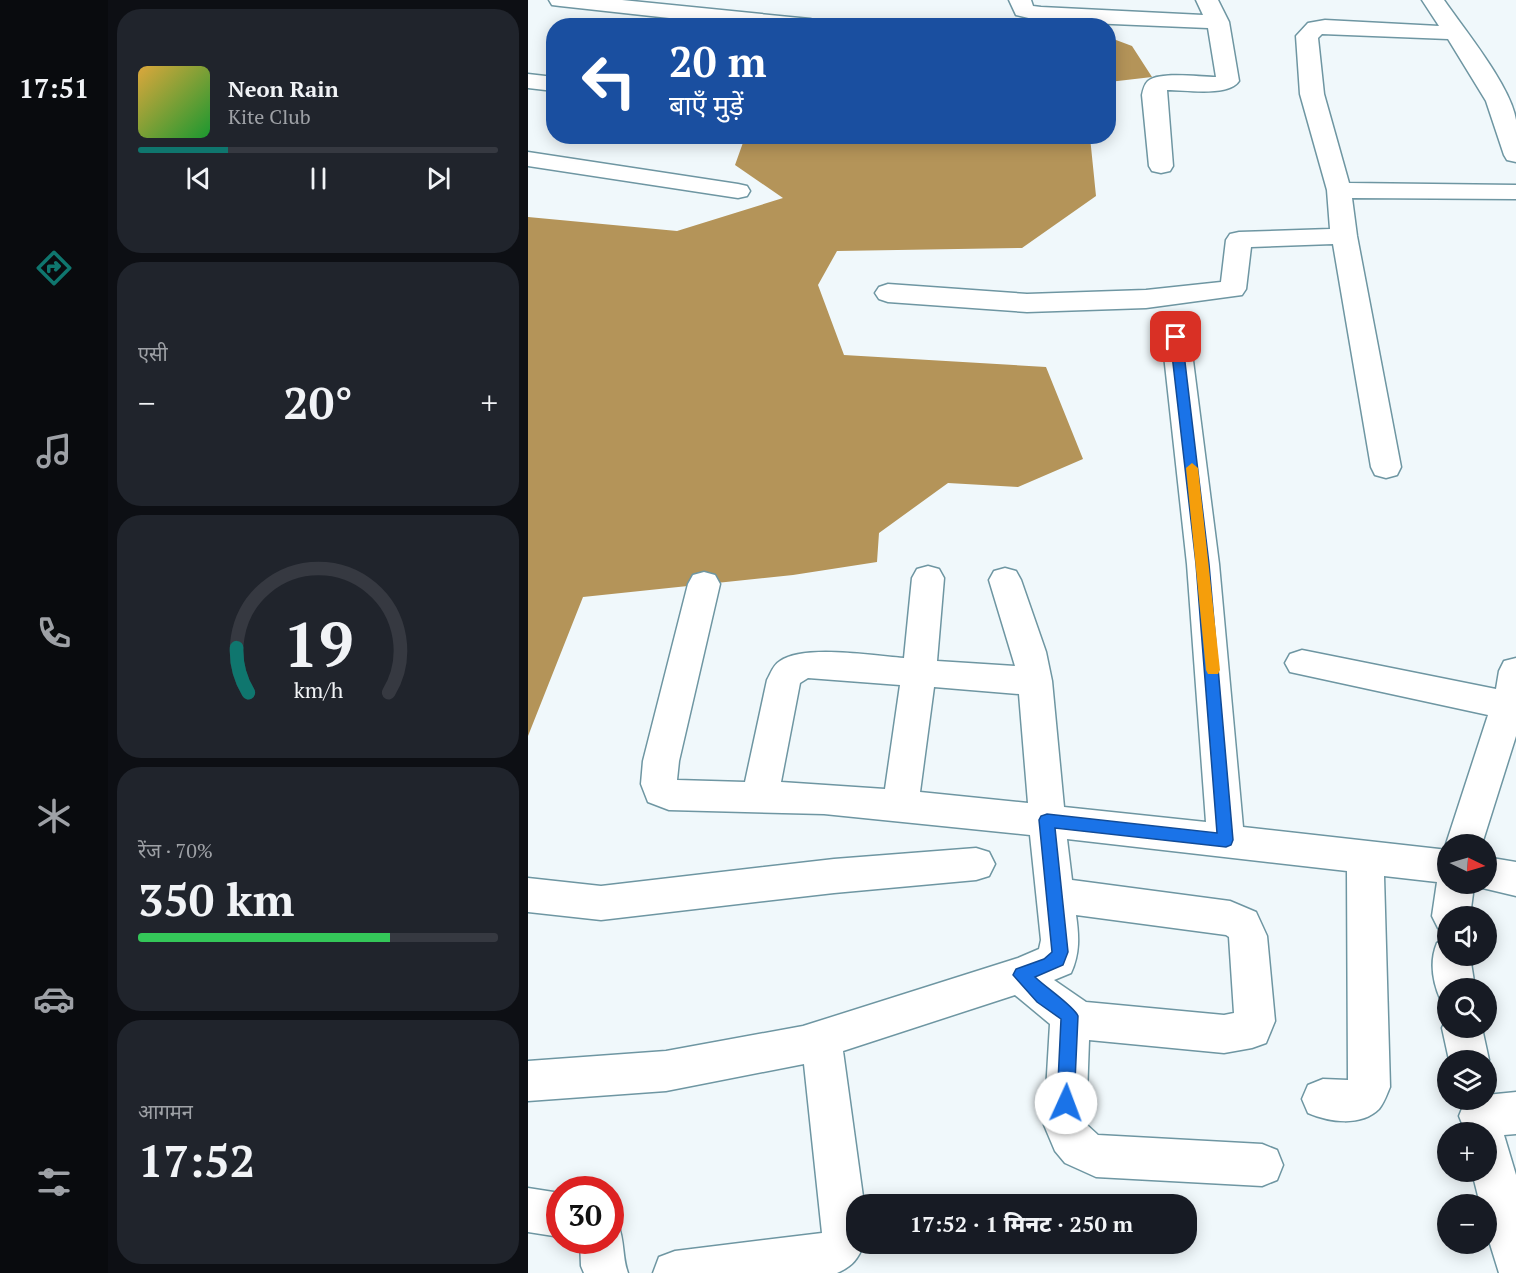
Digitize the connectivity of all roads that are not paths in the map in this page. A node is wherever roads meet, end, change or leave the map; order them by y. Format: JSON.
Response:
{"nodes":[{"id":1,"x":560,"y":0,"type":"edge"},
{"id":2,"x":1020,"y":0,"type":"edge"},
{"id":3,"x":1207,"y":0,"type":"edge"},
{"id":4,"x":1433,"y":0,"type":"edge"},
{"id":5,"x":622,"y":3,"type":"edge"},
{"id":6,"x":745,"y":18,"type":"edge"},
{"id":7,"x":1218,"y":22,"type":"junction"},
{"id":8,"x":1456,"y":33,"type":"junction"},
{"id":9,"x":528,"y":81,"type":"edge"},
{"id":10,"x":546,"y":83,"type":"edge"},
{"id":11,"x":1516,"y":156,"type":"edge"},
{"id":12,"x":528,"y":159,"type":"edge"},
{"id":13,"x":1161,"y":165,"type":"dead end"},
{"id":14,"x":1339,"y":190,"type":"junction"},
{"id":15,"x":738,"y":191,"type":"dead end"},
{"id":16,"x":1516,"y":192,"type":"edge"},
{"id":17,"x":1344,"y":236,"type":"junction"},
{"id":18,"x":888,"y":293,"type":"dead end"},
{"id":19,"x":1176,"y":337,"type":"dead end"},
{"id":20,"x":1386,"y":467,"type":"dead end"},
{"id":21,"x":928,"y":578,"type":"dead end"},
{"id":22,"x":1005,"y":580,"type":"dead end"},
{"id":23,"x":704,"y":585,"type":"dead end"},
{"id":24,"x":1302,"y":663,"type":"dead end"},
{"id":25,"x":919,"y":673,"type":"junction"},
{"id":26,"x":1035,"y":681,"type":"junction"},
{"id":27,"x":1513,"y":691,"type":"edge"},
{"id":28,"x":760,"y":797,"type":"junction"},
{"id":29,"x":900,"y":807,"type":"junction"},
{"id":30,"x":1047,"y":820,"type":"junction"},
{"id":31,"x":1467,"y":834,"type":"edge"},
{"id":32,"x":1226,"y":840,"type":"junction"},
{"id":33,"x":1365,"y":857,"type":"junction"},
{"id":34,"x":976,"y":864,"type":"dead end"},
{"id":35,"x":1437,"y":866,"type":"edge"},
{"id":36,"x":1497,"y":875,"type":"edge"},
{"id":37,"x":1516,"y":879,"type":"edge"},
{"id":38,"x":528,"y":895,"type":"edge"},
{"id":39,"x":1056,"y":895,"type":"junction"},
{"id":40,"x":1021,"y":975,"type":"junction"},
{"id":41,"x":1070,"y":1016,"type":"junction"},
{"id":42,"x":820,"y":1040,"type":"junction"},
{"id":43,"x":528,"y":1081,"type":"edge"},
{"id":44,"x":1323,"y":1099,"type":"dead end"},
{"id":45,"x":1489,"y":1120,"type":"edge"},
{"id":46,"x":1262,"y":1165,"type":"dead end"},
{"id":47,"x":528,"y":1210,"type":"edge"},
{"id":48,"x":546,"y":1213,"type":"edge"},
{"id":49,"x":603,"y":1254,"type":"edge"},
{"id":50,"x":1516,"y":1260,"type":"edge"},
{"id":51,"x":606,"y":1273,"type":"edge"},
{"id":52,"x":675,"y":1273,"type":"edge"}],
"edges":[{"from":1,"to":5,"type":"street"},
{"from":2,"to":7,"type":"street"},
{"from":3,"to":7,"type":"street"},
{"from":4,"to":8,"type":"street"},
{"from":5,"to":6,"type":"street"},
{"from":7,"to":13,"type":"street"},
{"from":8,"to":11,"type":"street"},
{"from":8,"to":14,"type":"street"},
{"from":9,"to":10,"type":"street"},
{"from":12,"to":15,"type":"street"},
{"from":14,"to":16,"type":"street"},
{"from":14,"to":17,"type":"street"},
{"from":17,"to":18,"type":"street"},
{"from":17,"to":20,"type":"street"},
{"from":19,"to":32,"type":"street"},
{"from":21,"to":25,"type":"street"},
{"from":22,"to":26,"type":"street"},
{"from":23,"to":28,"type":"street"},
{"from":24,"to":27,"type":"street"},
{"from":25,"to":26,"type":"street"},
{"from":25,"to":28,"type":"street"},
{"from":25,"to":29,"type":"street"},
{"from":26,"to":30,"type":"street"},
{"from":27,"to":31,"type":"street"},
{"from":28,"to":29,"type":"street"},
{"from":29,"to":30,"type":"street"},
{"from":30,"to":32,"type":"street"},
{"from":30,"to":39,"type":"street"},
{"from":32,"to":33,"type":"street"},
{"from":33,"to":35,"type":"street"},
{"from":33,"to":44,"type":"street"},
{"from":34,"to":38,"type":"street"},
{"from":36,"to":37,"type":"street"},
{"from":39,"to":40,"type":"street"},
{"from":39,"to":41,"type":"street"},
{"from":40,"to":41,"type":"street"},
{"from":40,"to":42,"type":"street"},
{"from":41,"to":46,"type":"street"},
{"from":42,"to":43,"type":"street"},
{"from":42,"to":52,"type":"street"},
{"from":45,"to":50,"type":"street"},
{"from":47,"to":48,"type":"street"},
{"from":49,"to":51,"type":"street"}]}
